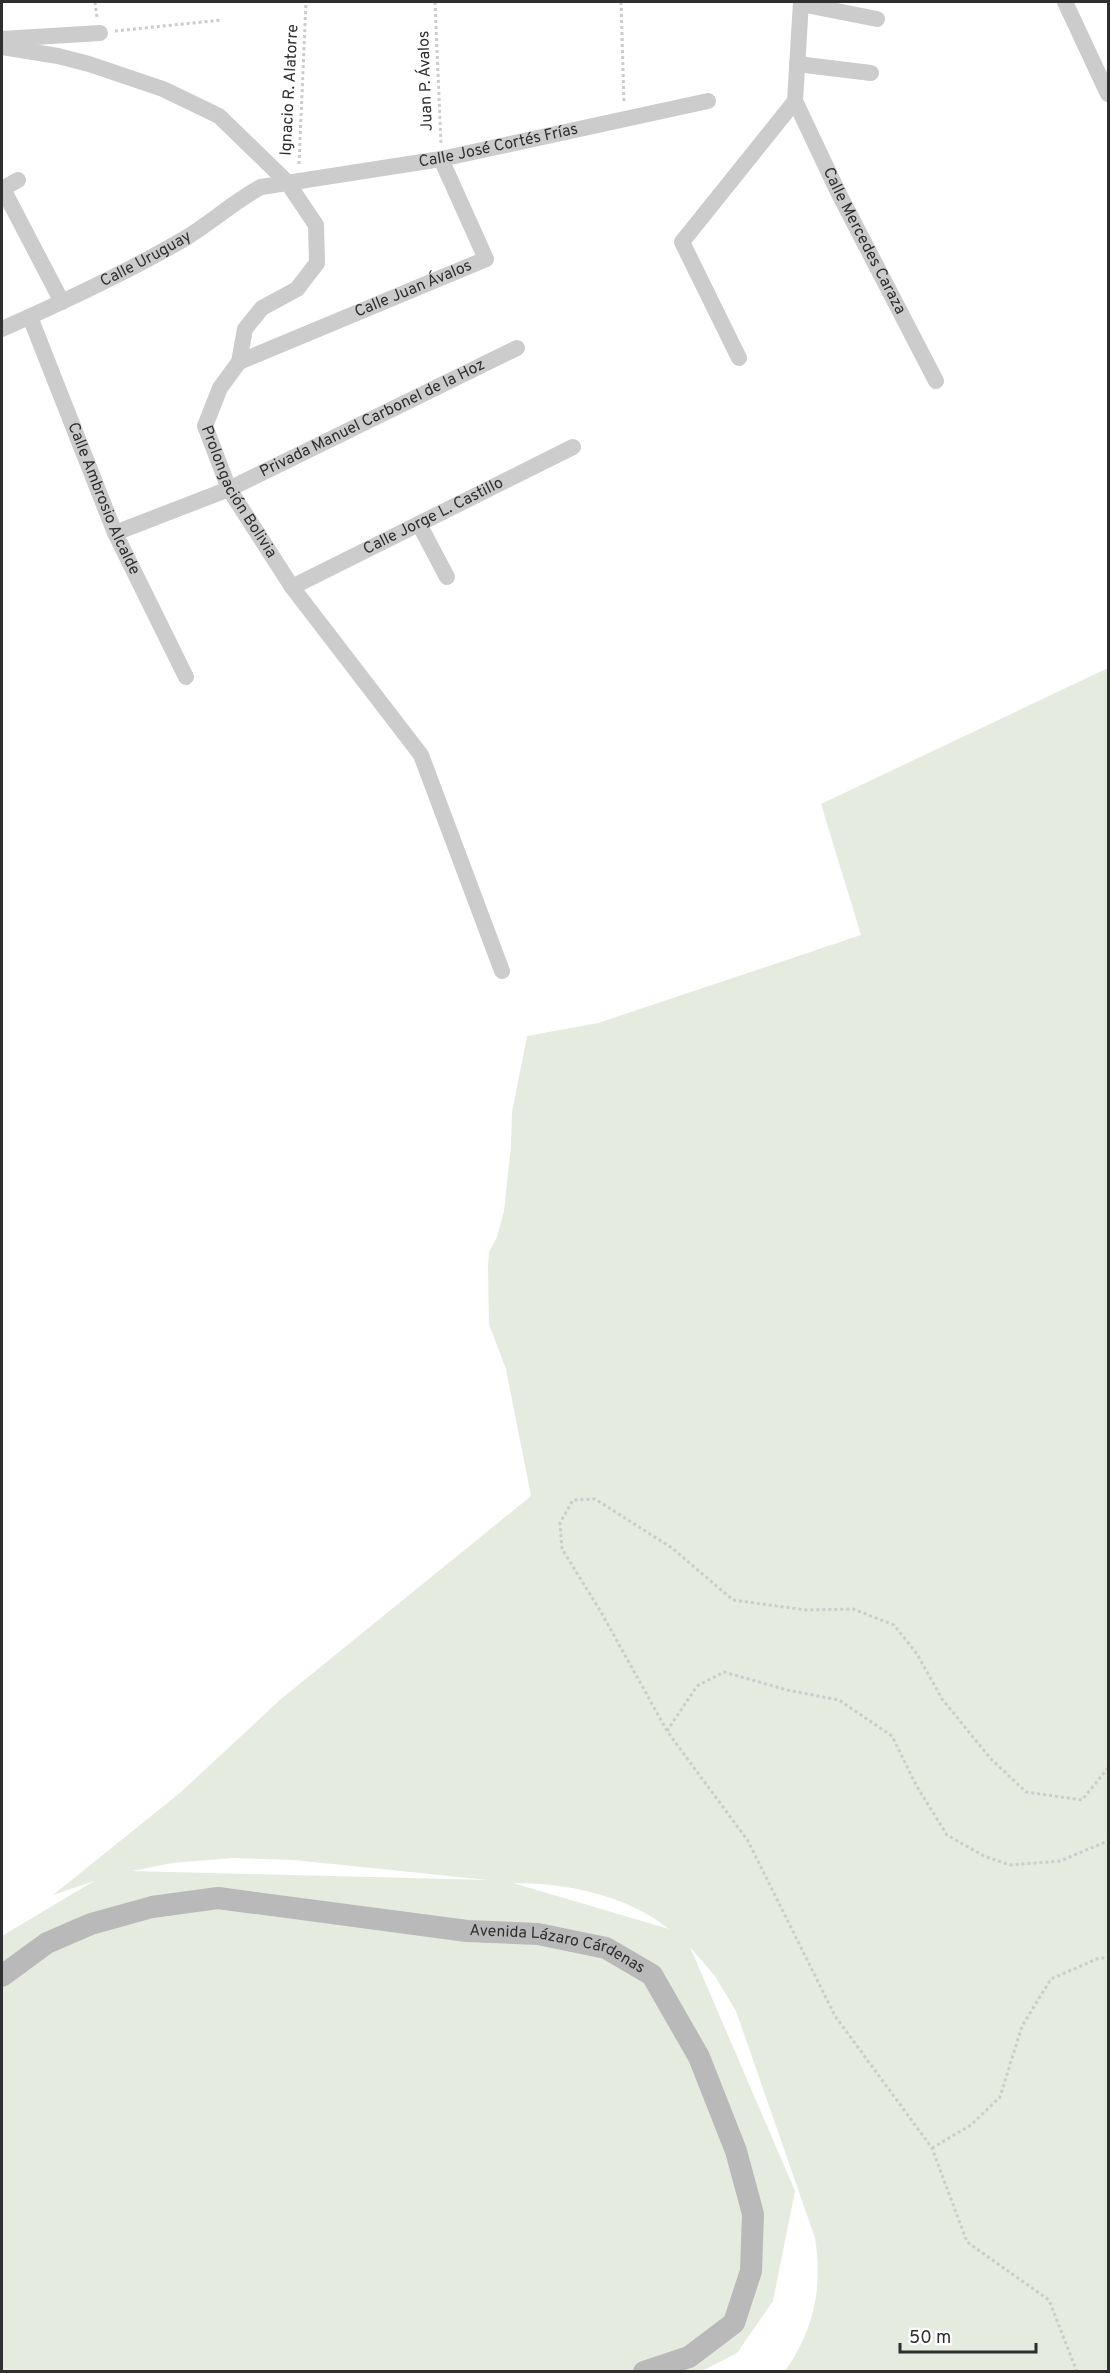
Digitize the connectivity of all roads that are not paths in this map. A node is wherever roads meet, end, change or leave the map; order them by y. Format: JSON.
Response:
{"nodes":[{"id":1,"x":1065,"y":2,"type":"edge"},
{"id":2,"x":801,"y":3,"type":"edge"},
{"id":3,"x":877,"y":19,"type":"dead end"},
{"id":4,"x":100,"y":33,"type":"road end"},
{"id":5,"x":2,"y":39,"type":"edge"},
{"id":6,"x":2,"y":47,"type":"edge"},
{"id":7,"x":797,"y":64,"type":"junction"},
{"id":8,"x":871,"y":72,"type":"dead end"},
{"id":9,"x":1108,"y":92,"type":"edge"},
{"id":10,"x":708,"y":100,"type":"dead end"},
{"id":11,"x":795,"y":101,"type":"junction"},
{"id":12,"x":441,"y":159,"type":"junction"},
{"id":13,"x":18,"y":180,"type":"dead end"},
{"id":14,"x":293,"y":181,"type":"junction"},
{"id":15,"x":2,"y":189,"type":"edge"},
{"id":16,"x":62,"y":302,"type":"junction"},
{"id":17,"x":30,"y":316,"type":"junction"},
{"id":18,"x":2,"y":329,"type":"edge"},
{"id":19,"x":517,"y":348,"type":"dead end"},
{"id":20,"x":739,"y":358,"type":"dead end"},
{"id":21,"x":239,"y":362,"type":"junction"},
{"id":22,"x":936,"y":381,"type":"dead end"},
{"id":23,"x":573,"y":447,"type":"dead end"},
{"id":24,"x":229,"y":489,"type":"junction"},
{"id":25,"x":419,"y":524,"type":"junction"},
{"id":26,"x":115,"y":533,"type":"junction"},
{"id":27,"x":447,"y":577,"type":"dead end"},
{"id":28,"x":292,"y":587,"type":"junction"},
{"id":29,"x":186,"y":677,"type":"dead end"},
{"id":30,"x":502,"y":971,"type":"dead end"},
{"id":31,"x":2,"y":1976,"type":"edge"},
{"id":32,"x":644,"y":2372,"type":"edge"}],
"edges":[{"from":1,"to":9,"type":"street"},
{"from":2,"to":3,"type":"street"},
{"from":2,"to":7,"type":"street","name":"Calle Mercedes Caraza"},
{"from":4,"to":5,"type":"street"},
{"from":6,"to":14,"type":"street","name":"Prolongación Bolivia"},
{"from":7,"to":8,"type":"street"},
{"from":7,"to":11,"type":"street","name":"Calle Mercedes Caraza"},
{"from":10,"to":12,"type":"street","name":"Calle José Cortés Frías"},
{"from":11,"to":20,"type":"street"},
{"from":11,"to":22,"type":"street","name":"Calle Mercedes Caraza"},
{"from":12,"to":14,"type":"street","name":"Calle José Cortés Frías"},
{"from":12,"to":21,"type":"street","name":"Calle Juan Ávalos"},
{"from":13,"to":15,"type":"street"},
{"from":14,"to":16,"type":"street","name":"Calle Uruguay"},
{"from":14,"to":21,"type":"street","name":"Prolongación Bolivia"},
{"from":15,"to":16,"type":"street"},
{"from":16,"to":17,"type":"street","name":"Calle Uruguay"},
{"from":17,"to":18,"type":"street","name":"Calle Uruguay"},
{"from":17,"to":26,"type":"street","name":"Calle Ambrosio Alcalde"},
{"from":19,"to":24,"type":"street","name":"Privada Manuel Carbonel de la Hoz"},
{"from":21,"to":24,"type":"street","name":"Prolongación Bolivia"},
{"from":23,"to":25,"type":"street","name":"Calle Jorge L. Castillo"},
{"from":24,"to":26,"type":"street","name":"Privada Manuel Carbonel de la Hoz"},
{"from":24,"to":28,"type":"street","name":"Prolongación Bolivia"},
{"from":25,"to":27,"type":"street"},
{"from":25,"to":28,"type":"street","name":"Calle Jorge L. Castillo"},
{"from":26,"to":29,"type":"street","name":"Calle Ambrosio Alcalde"},
{"from":28,"to":30,"type":"street","name":"Prolongación Bolivia"},
{"from":31,"to":32,"type":"main road","name":"Avenida Lázaro Cárdenas"}]}
